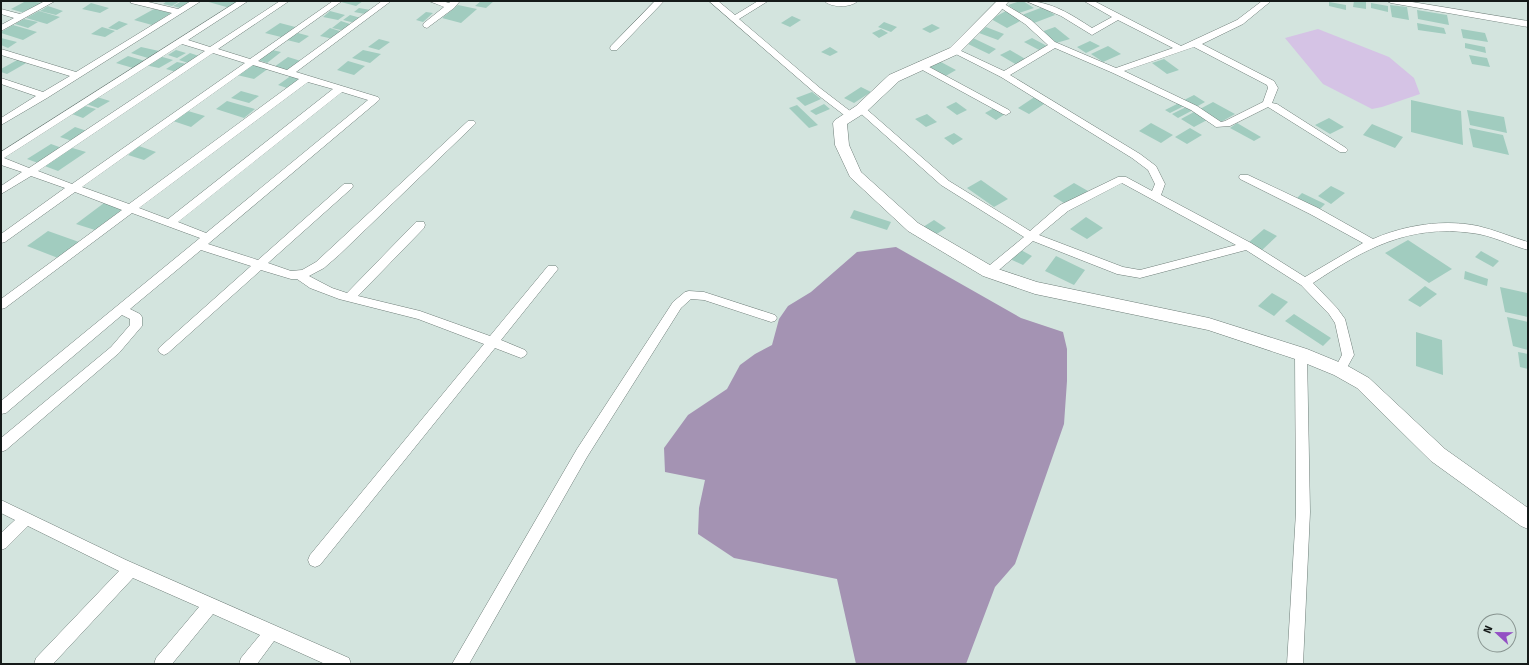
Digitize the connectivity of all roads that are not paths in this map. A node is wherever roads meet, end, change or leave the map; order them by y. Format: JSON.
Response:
{"nodes":[{"id":1,"x":51,"y":1,"type":"edge"},
{"id":2,"x":134,"y":1,"type":"edge"},
{"id":3,"x":197,"y":1,"type":"edge"},
{"id":4,"x":244,"y":1,"type":"edge"},
{"id":5,"x":285,"y":1,"type":"edge"},
{"id":6,"x":338,"y":1,"type":"edge"},
{"id":7,"x":386,"y":1,"type":"edge"},
{"id":8,"x":433,"y":1,"type":"edge"},
{"id":9,"x":660,"y":1,"type":"edge"},
{"id":10,"x":764,"y":1,"type":"edge"},
{"id":11,"x":828,"y":1,"type":"edge"},
{"id":12,"x":854,"y":1,"type":"edge"},
{"id":13,"x":1030,"y":1,"type":"edge"},
{"id":14,"x":1088,"y":1,"type":"edge"},
{"id":15,"x":1267,"y":1,"type":"edge"},
{"id":16,"x":1391,"y":1,"type":"edge"},
{"id":17,"x":715,"y":2,"type":"edge"},
{"id":18,"x":1002,"y":2,"type":"edge"},
{"id":19,"x":453,"y":3,"type":"edge"},
{"id":20,"x":1,"y":11,"type":"edge"},
{"id":21,"x":179,"y":12,"type":"junction"},
{"id":22,"x":21,"y":17,"type":"junction"},
{"id":23,"x":1117,"y":17,"type":"junction"},
{"id":24,"x":734,"y":19,"type":"junction"},
{"id":25,"x":1528,"y":24,"type":"edge"},
{"id":26,"x":427,"y":25,"type":"dead end"},
{"id":27,"x":1,"y":28,"type":"edge"},
{"id":28,"x":182,"y":41,"type":"junction"},
{"id":29,"x":1195,"y":44,"type":"junction"},
{"id":30,"x":1055,"y":45,"type":"junction"},
{"id":31,"x":614,"y":48,"type":"dead end"},
{"id":32,"x":1181,"y":49,"type":"junction"},
{"id":33,"x":211,"y":50,"type":"junction"},
{"id":34,"x":954,"y":51,"type":"junction"},
{"id":35,"x":1,"y":52,"type":"edge"},
{"id":36,"x":252,"y":62,"type":"junction"},
{"id":37,"x":920,"y":65,"type":"junction"},
{"id":38,"x":1116,"y":71,"type":"junction"},
{"id":39,"x":289,"y":73,"type":"junction"},
{"id":40,"x":1004,"y":75,"type":"junction"},
{"id":41,"x":77,"y":76,"type":"junction"},
{"id":42,"x":307,"y":78,"type":"junction"},
{"id":43,"x":2,"y":82,"type":"edge"},
{"id":44,"x":341,"y":88,"type":"junction"},
{"id":45,"x":44,"y":96,"type":"junction"},
{"id":46,"x":1267,"y":104,"type":"junction"},
{"id":47,"x":856,"y":112,"type":"junction"},
{"id":48,"x":1006,"y":112,"type":"dead end"},
{"id":49,"x":1,"y":122,"type":"edge"},
{"id":50,"x":471,"y":123,"type":"dead end"},
{"id":51,"x":1343,"y":150,"type":"dead end"},
{"id":52,"x":1,"y":156,"type":"edge"},
{"id":53,"x":1,"y":161,"type":"edge"},
{"id":54,"x":30,"y":172,"type":"junction"},
{"id":55,"x":1244,"y":177,"type":"dead end"},
{"id":56,"x":348,"y":186,"type":"dead end"},
{"id":57,"x":74,"y":187,"type":"junction"},
{"id":58,"x":1,"y":191,"type":"edge"},
{"id":59,"x":1155,"y":197,"type":"junction"},
{"id":60,"x":132,"y":209,"type":"junction"},
{"id":61,"x":170,"y":223,"type":"junction"},
{"id":62,"x":420,"y":225,"type":"dead end"},
{"id":63,"x":1031,"y":236,"type":"junction"},
{"id":64,"x":1,"y":240,"type":"edge"},
{"id":65,"x":203,"y":241,"type":"junction"},
{"id":66,"x":1372,"y":243,"type":"junction"},
{"id":67,"x":1247,"y":246,"type":"junction"},
{"id":68,"x":1528,"y":246,"type":"edge"},
{"id":69,"x":260,"y":265,"type":"junction"},
{"id":70,"x":552,"y":268,"type":"dead end"},
{"id":71,"x":989,"y":272,"type":"junction"},
{"id":72,"x":301,"y":276,"type":"junction"},
{"id":73,"x":1305,"y":282,"type":"junction"},
{"id":74,"x":349,"y":298,"type":"junction"},
{"id":75,"x":1,"y":305,"type":"edge"},
{"id":76,"x":120,"y":309,"type":"junction"},
{"id":77,"x":771,"y":318,"type":"dead end"},
{"id":78,"x":491,"y":342,"type":"junction"},
{"id":79,"x":164,"y":350,"type":"dead end"},
{"id":80,"x":520,"y":353,"type":"dead end"},
{"id":81,"x":1301,"y":354,"type":"junction"},
{"id":82,"x":1340,"y":370,"type":"junction"},
{"id":83,"x":1,"y":409,"type":"edge"},
{"id":84,"x":1,"y":446,"type":"edge"},
{"id":85,"x":1,"y":506,"type":"edge"},
{"id":86,"x":27,"y":518,"type":"junction"},
{"id":87,"x":1528,"y":520,"type":"edge"},
{"id":88,"x":1,"y":543,"type":"edge"},
{"id":89,"x":315,"y":560,"type":"dead end"},
{"id":90,"x":131,"y":569,"type":"junction"},
{"id":91,"x":211,"y":605,"type":"junction"},
{"id":92,"x":272,"y":632,"type":"junction"},
{"id":93,"x":42,"y":664,"type":"edge"},
{"id":94,"x":162,"y":664,"type":"edge"},
{"id":95,"x":247,"y":664,"type":"edge"},
{"id":96,"x":343,"y":664,"type":"edge"},
{"id":97,"x":460,"y":664,"type":"edge"},
{"id":98,"x":1295,"y":664,"type":"edge"}],
"edges":[{"from":1,"to":22,"type":"street"},
{"from":2,"to":21,"type":"street"},
{"from":3,"to":21,"type":"street"},
{"from":4,"to":28,"type":"street"},
{"from":5,"to":33,"type":"street"},
{"from":6,"to":36,"type":"street"},
{"from":7,"to":39,"type":"street"},
{"from":8,"to":19,"type":"street"},
{"from":9,"to":31,"type":"street"},
{"from":10,"to":24,"type":"street"},
{"from":11,"to":12,"type":"street"},
{"from":13,"to":23,"type":"street"},
{"from":14,"to":23,"type":"street"},
{"from":15,"to":29,"type":"street"},
{"from":16,"to":25,"type":"street"},
{"from":17,"to":24,"type":"street"},
{"from":18,"to":30,"type":"street"},
{"from":18,"to":34,"type":"street"},
{"from":19,"to":26,"type":"street"},
{"from":20,"to":22,"type":"street"},
{"from":21,"to":41,"type":"street"},
{"from":22,"to":27,"type":"street"},
{"from":23,"to":32,"type":"street"},
{"from":24,"to":47,"type":"street"},
{"from":28,"to":33,"type":"street"},
{"from":28,"to":52,"type":"street"},
{"from":29,"to":32,"type":"street"},
{"from":29,"to":46,"type":"street"},
{"from":30,"to":38,"type":"street"},
{"from":30,"to":40,"type":"street"},
{"from":32,"to":38,"type":"street"},
{"from":33,"to":36,"type":"street"},
{"from":33,"to":54,"type":"street"},
{"from":34,"to":37,"type":"street"},
{"from":34,"to":40,"type":"street"},
{"from":35,"to":41,"type":"street"},
{"from":36,"to":39,"type":"street"},
{"from":36,"to":57,"type":"street"},
{"from":37,"to":47,"type":"street"},
{"from":37,"to":48,"type":"street"},
{"from":38,"to":46,"type":"street"},
{"from":39,"to":42,"type":"street"},
{"from":40,"to":59,"type":"street"},
{"from":41,"to":45,"type":"street"},
{"from":42,"to":44,"type":"street"},
{"from":42,"to":60,"type":"street"},
{"from":43,"to":45,"type":"street"},
{"from":44,"to":61,"type":"street"},
{"from":44,"to":65,"type":"street"},
{"from":45,"to":49,"type":"street"},
{"from":46,"to":51,"type":"street"},
{"from":47,"to":63,"type":"street"},
{"from":47,"to":71,"type":"street"},
{"from":50,"to":72,"type":"street"},
{"from":53,"to":54,"type":"street"},
{"from":54,"to":57,"type":"street"},
{"from":54,"to":58,"type":"street"},
{"from":55,"to":66,"type":"street"},
{"from":56,"to":69,"type":"street"},
{"from":57,"to":60,"type":"street"},
{"from":57,"to":64,"type":"street"},
{"from":59,"to":63,"type":"street"},
{"from":59,"to":67,"type":"street"},
{"from":60,"to":61,"type":"street"},
{"from":60,"to":75,"type":"street"},
{"from":61,"to":65,"type":"street"},
{"from":62,"to":74,"type":"street"},
{"from":63,"to":67,"type":"street"},
{"from":63,"to":71,"type":"street"},
{"from":65,"to":69,"type":"street"},
{"from":65,"to":76,"type":"street"},
{"from":66,"to":68,"type":"street"},
{"from":66,"to":73,"type":"street"},
{"from":67,"to":73,"type":"street"},
{"from":69,"to":72,"type":"street"},
{"from":69,"to":79,"type":"street"},
{"from":70,"to":78,"type":"street"},
{"from":71,"to":81,"type":"street"},
{"from":72,"to":74,"type":"street"},
{"from":73,"to":82,"type":"street"},
{"from":74,"to":78,"type":"street"},
{"from":76,"to":83,"type":"street"},
{"from":76,"to":84,"type":"street"},
{"from":77,"to":97,"type":"street"},
{"from":78,"to":80,"type":"street"},
{"from":78,"to":89,"type":"street"},
{"from":81,"to":82,"type":"street"},
{"from":81,"to":98,"type":"street"},
{"from":82,"to":87,"type":"street"},
{"from":85,"to":86,"type":"street"},
{"from":86,"to":88,"type":"street"},
{"from":86,"to":90,"type":"street"},
{"from":90,"to":91,"type":"street"},
{"from":90,"to":93,"type":"street"},
{"from":91,"to":92,"type":"street"},
{"from":91,"to":94,"type":"street"},
{"from":92,"to":95,"type":"street"},
{"from":92,"to":96,"type":"street"}]}
